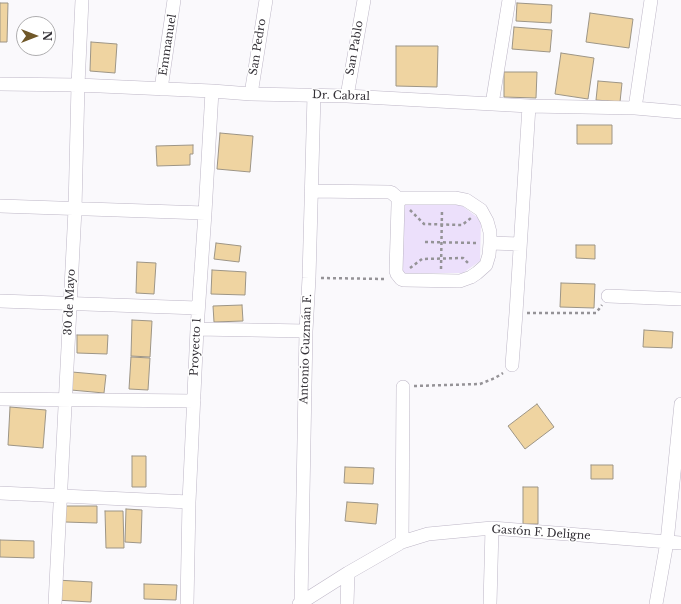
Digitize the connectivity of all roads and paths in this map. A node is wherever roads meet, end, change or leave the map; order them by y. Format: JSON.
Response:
{"nodes":[{"id":1,"x":82,"y":0,"type":"edge"},
{"id":2,"x":174,"y":0,"type":"edge"},
{"id":3,"x":266,"y":0,"type":"edge"},
{"id":4,"x":364,"y":0,"type":"edge"},
{"id":5,"x":509,"y":0,"type":"edge"},
{"id":6,"x":651,"y":0,"type":"edge"},
{"id":7,"x":0,"y":84,"type":"edge"},
{"id":8,"x":78,"y":85,"type":"junction"},
{"id":9,"x":161,"y":89,"type":"junction"},
{"id":10,"x":212,"y":91,"type":"junction"},
{"id":11,"x":251,"y":94,"type":"junction"},
{"id":12,"x":314,"y":95,"type":"junction"},
{"id":13,"x":347,"y":96,"type":"junction"},
{"id":14,"x":492,"y":104,"type":"junction"},
{"id":15,"x":528,"y":106,"type":"junction"},
{"id":16,"x":635,"y":108,"type":"junction"},
{"id":17,"x":681,"y":112,"type":"edge"},
{"id":18,"x":311,"y":191,"type":"junction"},
{"id":19,"x":400,"y":200,"type":"junction"},
{"id":20,"x":0,"y":206,"type":"edge"},
{"id":21,"x":75,"y":209,"type":"junction"},
{"id":22,"x":481,"y":210,"type":"junction"},
{"id":23,"x":205,"y":213,"type":"junction"},
{"id":24,"x":442,"y":225,"type":"junction"},
{"id":25,"x":425,"y":242,"type":"dead end"},
{"id":26,"x":442,"y":242,"type":"junction"},
{"id":27,"x":490,"y":243,"type":"junction"},
{"id":28,"x":520,"y":244,"type":"junction"},
{"id":29,"x":442,"y":259,"type":"junction"},
{"id":30,"x":478,"y":273,"type":"junction"},
{"id":31,"x":399,"y":277,"type":"junction"},
{"id":32,"x":309,"y":278,"type":"junction"},
{"id":33,"x":608,"y":296,"type":"joint"},
{"id":34,"x":681,"y":298,"type":"edge"},
{"id":35,"x":0,"y":301,"type":"edge"},
{"id":36,"x":70,"y":304,"type":"junction"},
{"id":37,"x":198,"y":308,"type":"junction"},
{"id":38,"x":516,"y":313,"type":"junction"},
{"id":39,"x":197,"y":329,"type":"junction"},
{"id":40,"x":306,"y":331,"type":"junction"},
{"id":41,"x":512,"y":365,"type":"joint"},
{"id":42,"x":403,"y":387,"type":"joint"},
{"id":43,"x":0,"y":399,"type":"edge"},
{"id":44,"x":65,"y":400,"type":"junction"},
{"id":45,"x":194,"y":401,"type":"junction"},
{"id":46,"x":681,"y":404,"type":"edge"},
{"id":47,"x":0,"y":493,"type":"edge"},
{"id":48,"x":61,"y":496,"type":"junction"},
{"id":49,"x":189,"y":502,"type":"junction"},
{"id":50,"x":492,"y":528,"type":"junction"},
{"id":51,"x":402,"y":542,"type":"junction"},
{"id":52,"x":667,"y":542,"type":"junction"},
{"id":53,"x":681,"y":543,"type":"edge"},
{"id":54,"x":348,"y":573,"type":"junction"},
{"id":55,"x":300,"y":603,"type":"edge"},
{"id":56,"x":55,"y":604,"type":"edge"},
{"id":57,"x":187,"y":604,"type":"edge"},
{"id":58,"x":347,"y":604,"type":"edge"},
{"id":59,"x":490,"y":604,"type":"edge"},
{"id":60,"x":656,"y":604,"type":"edge"}],
"edges":[{"from":1,"to":8,"type":"street","name":"30 de Mayo"},
{"from":2,"to":9,"type":"street","name":"Emmanuel"},
{"from":3,"to":11,"type":"street","name":"San Pedro"},
{"from":4,"to":13,"type":"street","name":"San Pablo"},
{"from":5,"to":14,"type":"street"},
{"from":6,"to":16,"type":"street"},
{"from":7,"to":8,"type":"street","name":"Dr. Cabral"},
{"from":8,"to":9,"type":"street","name":"Dr. Cabral"},
{"from":8,"to":21,"type":"street","name":"30 de Mayo"},
{"from":9,"to":10,"type":"street","name":"Dr. Cabral"},
{"from":10,"to":11,"type":"street","name":"Dr. Cabral"},
{"from":10,"to":23,"type":"street","name":"Proyecto 1"},
{"from":11,"to":12,"type":"street","name":"Dr. Cabral"},
{"from":12,"to":13,"type":"street","name":"Dr. Cabral"},
{"from":12,"to":18,"type":"street","name":"Antonio Guzmán F."},
{"from":13,"to":14,"type":"street","name":"Dr. Cabral"},
{"from":14,"to":15,"type":"street","name":"Dr. Cabral"},
{"from":15,"to":16,"type":"street","name":"Dr. Cabral"},
{"from":15,"to":28,"type":"street"},
{"from":16,"to":17,"type":"street","name":"Dr. Cabral"},
{"from":18,"to":19,"type":"street"},
{"from":18,"to":32,"type":"street","name":"Antonio Guzmán F."},
{"from":19,"to":22,"type":"street"},
{"from":19,"to":24,"type":"path"},
{"from":19,"to":31,"type":"street"},
{"from":20,"to":21,"type":"street"},
{"from":21,"to":23,"type":"street"},
{"from":21,"to":36,"type":"street","name":"30 de Mayo"},
{"from":22,"to":24,"type":"path"},
{"from":22,"to":27,"type":"street"},
{"from":23,"to":37,"type":"street","name":"Proyecto 1"},
{"from":24,"to":26,"type":"path"},
{"from":25,"to":26,"type":"path"},
{"from":26,"to":27,"type":"path"},
{"from":26,"to":29,"type":"path"},
{"from":27,"to":28,"type":"street"},
{"from":27,"to":30,"type":"street"},
{"from":28,"to":38,"type":"street"},
{"from":29,"to":30,"type":"path"},
{"from":29,"to":31,"type":"path"},
{"from":30,"to":31,"type":"street"},
{"from":31,"to":32,"type":"path"},
{"from":32,"to":40,"type":"street","name":"Antonio Guzmán F."},
{"from":33,"to":34,"type":"street"},
{"from":33,"to":38,"type":"path"},
{"from":35,"to":36,"type":"street"},
{"from":36,"to":37,"type":"street"},
{"from":36,"to":44,"type":"street","name":"30 de Mayo"},
{"from":37,"to":39,"type":"street","name":"Proyecto 1"},
{"from":38,"to":41,"type":"street"},
{"from":39,"to":40,"type":"street"},
{"from":39,"to":45,"type":"street","name":"Proyecto 1"},
{"from":40,"to":55,"type":"street","name":"Antonio Guzmán F."},
{"from":41,"to":42,"type":"path"},
{"from":42,"to":51,"type":"street"},
{"from":43,"to":44,"type":"street"},
{"from":44,"to":45,"type":"street"},
{"from":44,"to":48,"type":"street","name":"30 de Mayo"},
{"from":45,"to":49,"type":"street","name":"Proyecto 1"},
{"from":46,"to":52,"type":"street"},
{"from":47,"to":48,"type":"street"},
{"from":48,"to":49,"type":"street"},
{"from":48,"to":56,"type":"street","name":"30 de Mayo"},
{"from":49,"to":57,"type":"street","name":"Proyecto 1"},
{"from":50,"to":51,"type":"street","name":"Gastón F. Deligne"},
{"from":50,"to":52,"type":"street","name":"Gastón F. Deligne"},
{"from":50,"to":59,"type":"street"},
{"from":51,"to":54,"type":"street","name":"Gastón F. Deligne"},
{"from":52,"to":53,"type":"street","name":"Gastón F. Deligne"},
{"from":52,"to":60,"type":"street"},
{"from":54,"to":55,"type":"street","name":"Gastón F. Deligne"},
{"from":54,"to":58,"type":"street"}]}
